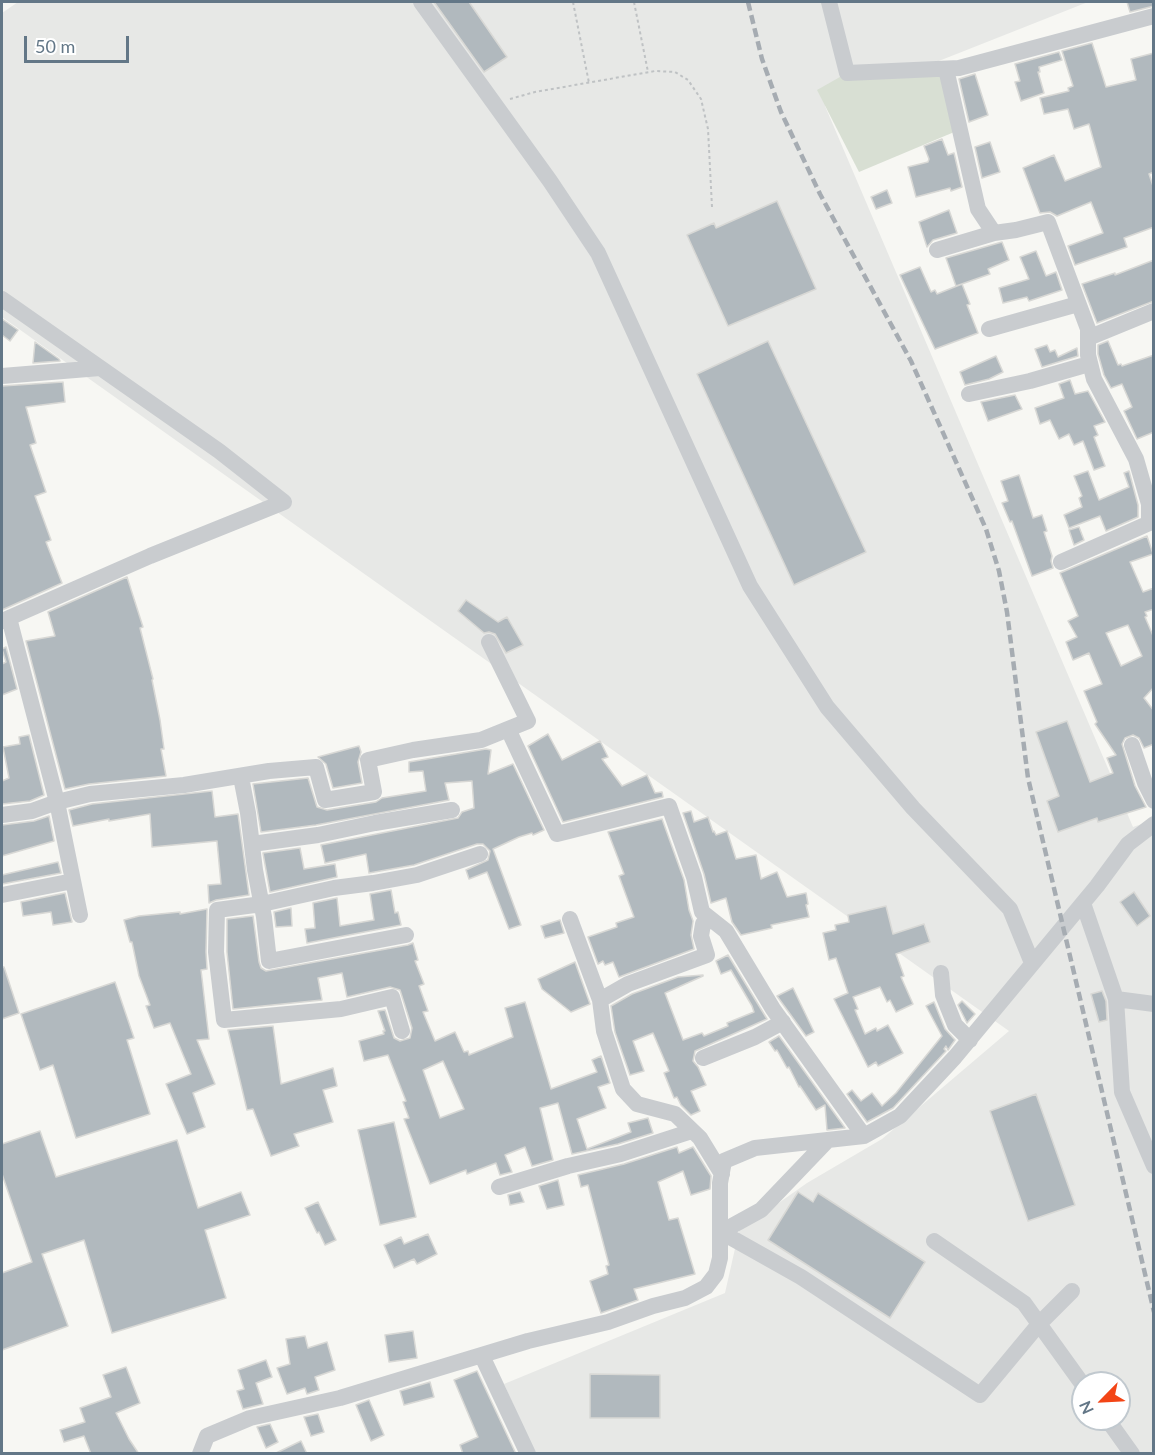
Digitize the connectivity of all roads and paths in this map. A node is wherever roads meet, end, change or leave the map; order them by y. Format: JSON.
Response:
{"nodes":[{"id":1,"x":421,"y":2,"type":"edge"},
{"id":2,"x":573,"y":2,"type":"edge"},
{"id":3,"x":634,"y":2,"type":"edge"},
{"id":4,"x":830,"y":2,"type":"edge"},
{"id":5,"x":1154,"y":16,"type":"edge"},
{"id":6,"x":946,"y":69,"type":"junction"},
{"id":7,"x":648,"y":72,"type":"junction"},
{"id":8,"x":589,"y":83,"type":"junction"},
{"id":9,"x":497,"y":106,"type":"junction"},
{"id":10,"x":712,"y":207,"type":"dead end"},
{"id":11,"x":994,"y":233,"type":"junction"},
{"id":12,"x":937,"y":250,"type":"dead end"},
{"id":13,"x":2,"y":299,"type":"edge"},
{"id":14,"x":1078,"y":304,"type":"junction"},
{"id":15,"x":1154,"y":311,"type":"edge"},
{"id":16,"x":989,"y":329,"type":"dead end"},
{"id":17,"x":1088,"y":338,"type":"junction"},
{"id":18,"x":1089,"y":364,"type":"junction"},
{"id":19,"x":100,"y":368,"type":"junction"},
{"id":20,"x":2,"y":376,"type":"edge"},
{"id":21,"x":969,"y":394,"type":"dead end"},
{"id":22,"x":1151,"y":522,"type":"edge"},
{"id":23,"x":1061,"y":562,"type":"dead end"},
{"id":24,"x":5,"y":620,"type":"edge"},
{"id":25,"x":489,"y":642,"type":"dead end"},
{"id":26,"x":508,"y":729,"type":"junction"},
{"id":27,"x":1132,"y":745,"type":"dead end"},
{"id":28,"x":241,"y":777,"type":"junction"},
{"id":29,"x":1154,"y":801,"type":"edge"},
{"id":30,"x":57,"y":802,"type":"junction"},
{"id":31,"x":452,"y":810,"type":"dead end"},
{"id":32,"x":2,"y":815,"type":"edge"},
{"id":33,"x":1154,"y":824,"type":"edge"},
{"id":34,"x":252,"y":844,"type":"junction"},
{"id":35,"x":480,"y":854,"type":"dead end"},
{"id":36,"x":73,"y":880,"type":"junction"},
{"id":37,"x":2,"y":895,"type":"edge"},
{"id":38,"x":1083,"y":903,"type":"junction"},
{"id":39,"x":262,"y":904,"type":"junction"},
{"id":40,"x":80,"y":915,"type":"dead end"},
{"id":41,"x":570,"y":919,"type":"dead end"},
{"id":42,"x":712,"y":920,"type":"junction"},
{"id":43,"x":406,"y":935,"type":"dead end"},
{"id":44,"x":1032,"y":963,"type":"junction"},
{"id":45,"x":941,"y":973,"type":"dead end"},
{"id":46,"x":1116,"y":999,"type":"junction"},
{"id":47,"x":600,"y":1000,"type":"junction"},
{"id":48,"x":1154,"y":1004,"type":"edge"},
{"id":49,"x":783,"y":1022,"type":"junction"},
{"id":50,"x":402,"y":1031,"type":"dead end"},
{"id":51,"x":970,"y":1040,"type":"junction"},
{"id":52,"x":704,"y":1058,"type":"dead end"},
{"id":53,"x":692,"y":1131,"type":"junction"},
{"id":54,"x":864,"y":1136,"type":"junction"},
{"id":55,"x":827,"y":1141,"type":"junction"},
{"id":56,"x":1154,"y":1166,"type":"edge"},
{"id":57,"x":722,"y":1174,"type":"junction"},
{"id":58,"x":499,"y":1186,"type":"dead end"},
{"id":59,"x":721,"y":1232,"type":"junction"},
{"id":60,"x":934,"y":1241,"type":"dead end"},
{"id":61,"x":1072,"y":1291,"type":"dead end"},
{"id":62,"x":1039,"y":1324,"type":"junction"},
{"id":63,"x":482,"y":1356,"type":"junction"},
{"id":64,"x":1073,"y":1371,"type":"edge"},
{"id":65,"x":1116,"y":1431,"type":"edge"},
{"id":66,"x":200,"y":1454,"type":"edge"},
{"id":67,"x":528,"y":1454,"type":"edge"},
{"id":68,"x":1132,"y":1454,"type":"edge"}],
"edges":[{"from":1,"to":9,"type":"street"},
{"from":2,"to":8,"type":"path"},
{"from":3,"to":7,"type":"path"},
{"from":4,"to":6,"type":"street"},
{"from":5,"to":6,"type":"street"},
{"from":6,"to":11,"type":"street"},
{"from":7,"to":8,"type":"path"},
{"from":7,"to":10,"type":"path"},
{"from":8,"to":9,"type":"path"},
{"from":9,"to":44,"type":"street"},
{"from":11,"to":12,"type":"street"},
{"from":11,"to":14,"type":"street"},
{"from":13,"to":19,"type":"street"},
{"from":14,"to":16,"type":"street"},
{"from":14,"to":17,"type":"street"},
{"from":15,"to":17,"type":"street"},
{"from":17,"to":18,"type":"street"},
{"from":18,"to":21,"type":"street"},
{"from":18,"to":22,"type":"street"},
{"from":19,"to":20,"type":"street"},
{"from":19,"to":24,"type":"street"},
{"from":22,"to":23,"type":"street"},
{"from":24,"to":30,"type":"street"},
{"from":25,"to":26,"type":"street"},
{"from":26,"to":28,"type":"street"},
{"from":26,"to":42,"type":"street"},
{"from":27,"to":29,"type":"street"},
{"from":28,"to":30,"type":"street"},
{"from":28,"to":34,"type":"street"},
{"from":30,"to":32,"type":"street"},
{"from":30,"to":36,"type":"street"},
{"from":31,"to":34,"type":"street"},
{"from":33,"to":38,"type":"street"},
{"from":34,"to":39,"type":"street"},
{"from":35,"to":39,"type":"street"},
{"from":36,"to":37,"type":"street"},
{"from":36,"to":40,"type":"street"},
{"from":38,"to":44,"type":"street"},
{"from":38,"to":46,"type":"street"},
{"from":39,"to":43,"type":"street"},
{"from":39,"to":50,"type":"street"},
{"from":41,"to":47,"type":"street"},
{"from":42,"to":47,"type":"street"},
{"from":42,"to":49,"type":"street"},
{"from":44,"to":51,"type":"street"},
{"from":45,"to":51,"type":"street"},
{"from":46,"to":48,"type":"street"},
{"from":46,"to":56,"type":"street"},
{"from":47,"to":53,"type":"street"},
{"from":49,"to":52,"type":"street"},
{"from":49,"to":54,"type":"street"},
{"from":51,"to":54,"type":"street"},
{"from":53,"to":57,"type":"street"},
{"from":53,"to":58,"type":"street"},
{"from":54,"to":55,"type":"street"},
{"from":55,"to":57,"type":"street"},
{"from":55,"to":59,"type":"street"},
{"from":57,"to":59,"type":"street"},
{"from":59,"to":62,"type":"street"},
{"from":59,"to":63,"type":"street"},
{"from":60,"to":62,"type":"street"},
{"from":61,"to":62,"type":"street"},
{"from":62,"to":64,"type":"street"},
{"from":63,"to":66,"type":"street"},
{"from":63,"to":67,"type":"street"},
{"from":65,"to":68,"type":"street"}]}
